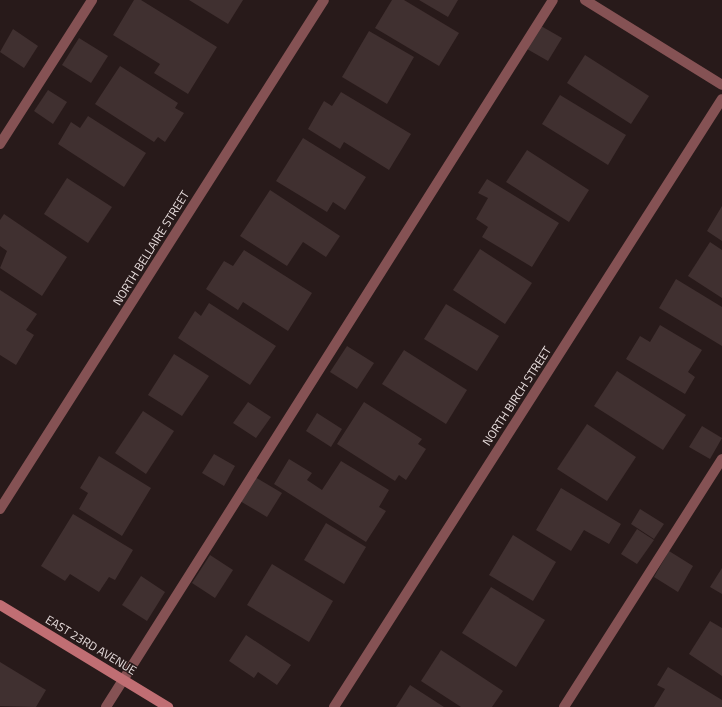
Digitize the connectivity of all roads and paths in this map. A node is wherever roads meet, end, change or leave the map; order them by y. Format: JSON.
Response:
{"nodes":[{"id":1,"x":92,"y":0,"type":"edge"},
{"id":2,"x":324,"y":0,"type":"edge"},
{"id":3,"x":553,"y":0,"type":"edge"},
{"id":4,"x":585,"y":0,"type":"edge"},
{"id":5,"x":722,"y":85,"type":"edge"},
{"id":6,"x":722,"y":99,"type":"edge"},
{"id":7,"x":0,"y":144,"type":"edge"},
{"id":8,"x":722,"y":459,"type":"edge"},
{"id":9,"x":0,"y":509,"type":"edge"},
{"id":10,"x":0,"y":605,"type":"edge"},
{"id":11,"x":122,"y":679,"type":"junction"},
{"id":12,"x":106,"y":707,"type":"edge"},
{"id":13,"x":168,"y":707,"type":"edge"},
{"id":14,"x":334,"y":707,"type":"edge"},
{"id":15,"x":564,"y":707,"type":"edge"}],
"edges":[{"from":1,"to":7,"type":"street"},
{"from":2,"to":9,"type":"street","name":"NORTH BELLAIRE STREET"},
{"from":3,"to":11,"type":"street"},
{"from":4,"to":5,"type":"street"},
{"from":6,"to":14,"type":"street","name":"NORTH BIRCH STREET"},
{"from":8,"to":15,"type":"street"},
{"from":10,"to":11,"type":"street","name":"EAST 23RD AVENUE"},
{"from":11,"to":12,"type":"street"},
{"from":11,"to":13,"type":"street","name":"EAST 23RD AVENUE"}]}
